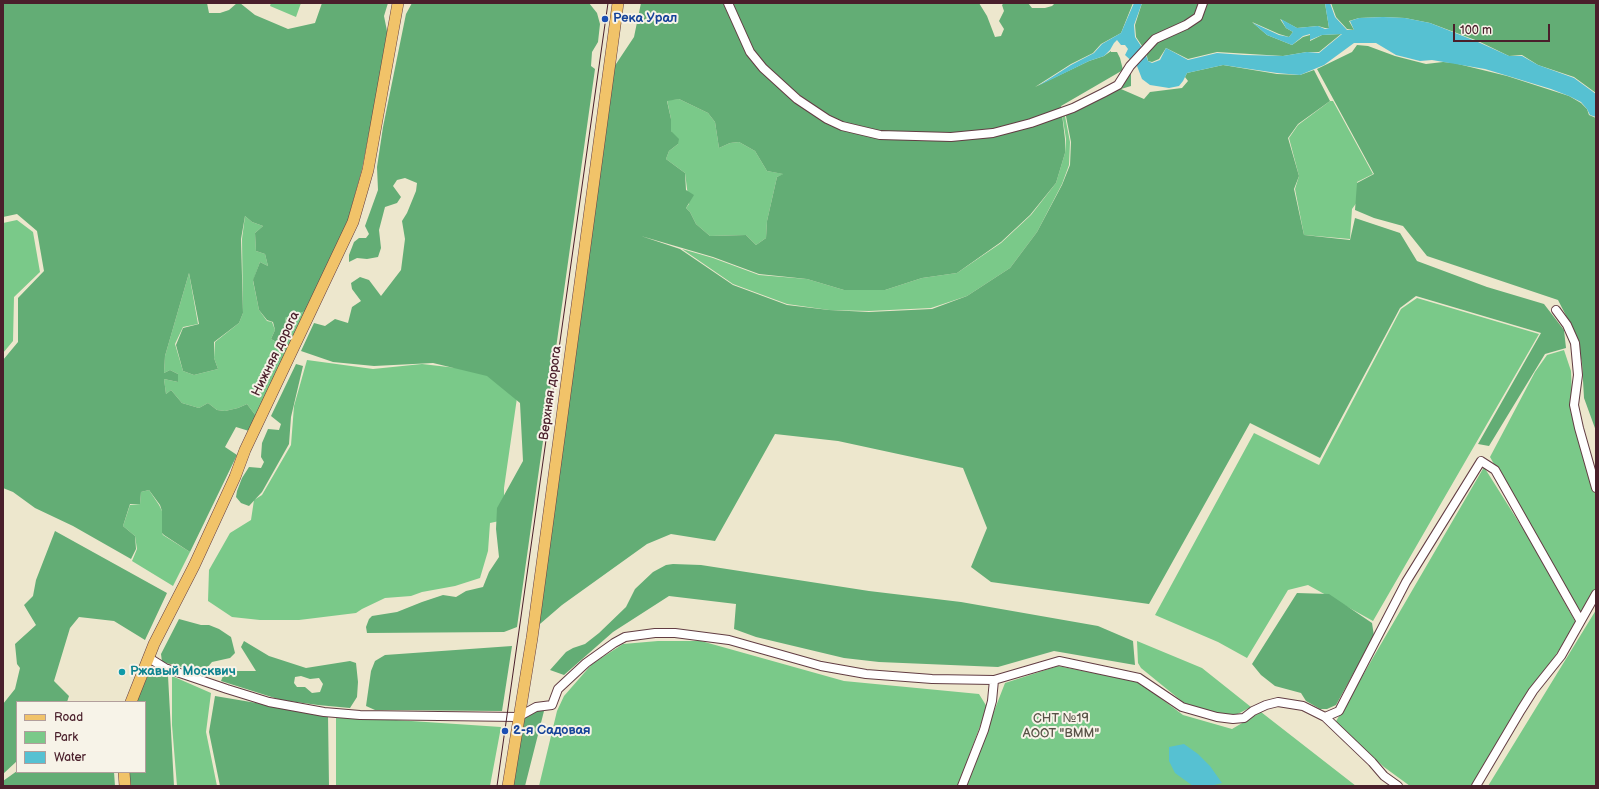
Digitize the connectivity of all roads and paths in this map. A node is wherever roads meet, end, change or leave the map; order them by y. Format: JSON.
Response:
{"nodes":[{"id":1,"x":398,"y":3,"type":"edge"},
{"id":2,"x":618,"y":3,"type":"edge"},
{"id":3,"x":728,"y":3,"type":"edge"},
{"id":4,"x":1203,"y":3,"type":"edge"},
{"id":5,"x":1556,"y":310,"type":"dead end"},
{"id":6,"x":1596,"y":488,"type":"edge"},
{"id":7,"x":1596,"y":594,"type":"edge"},
{"id":8,"x":1580,"y":620,"type":"junction"},
{"id":9,"x":149,"y":658,"type":"junction"},
{"id":10,"x":994,"y":680,"type":"junction"},
{"id":11,"x":131,"y":701,"type":"edge"},
{"id":12,"x":518,"y":717,"type":"junction"},
{"id":13,"x":1325,"y":717,"type":"junction"},
{"id":14,"x":124,"y":773,"type":"edge"},
{"id":15,"x":125,"y":786,"type":"edge"},
{"id":16,"x":508,"y":786,"type":"edge"},
{"id":17,"x":962,"y":786,"type":"edge"},
{"id":18,"x":1398,"y":786,"type":"edge"},
{"id":19,"x":1476,"y":786,"type":"edge"}],
"edges":[{"from":1,"to":9,"type":"main road","name":"Нижняя дорога"},
{"from":2,"to":12,"type":"main road","name":"Верхняя дорога"},
{"from":3,"to":4,"type":"street"},
{"from":5,"to":6,"type":"street"},
{"from":7,"to":8,"type":"street"},
{"from":8,"to":13,"type":"street"},
{"from":8,"to":19,"type":"street"},
{"from":9,"to":11,"type":"main road","name":"Нижняя дорога"},
{"from":9,"to":12,"type":"street"},
{"from":10,"to":12,"type":"street"},
{"from":10,"to":13,"type":"street"},
{"from":10,"to":17,"type":"street"},
{"from":12,"to":16,"type":"main road","name":"Верхняя дорога"},
{"from":13,"to":18,"type":"street"},
{"from":14,"to":15,"type":"main road"}]}
